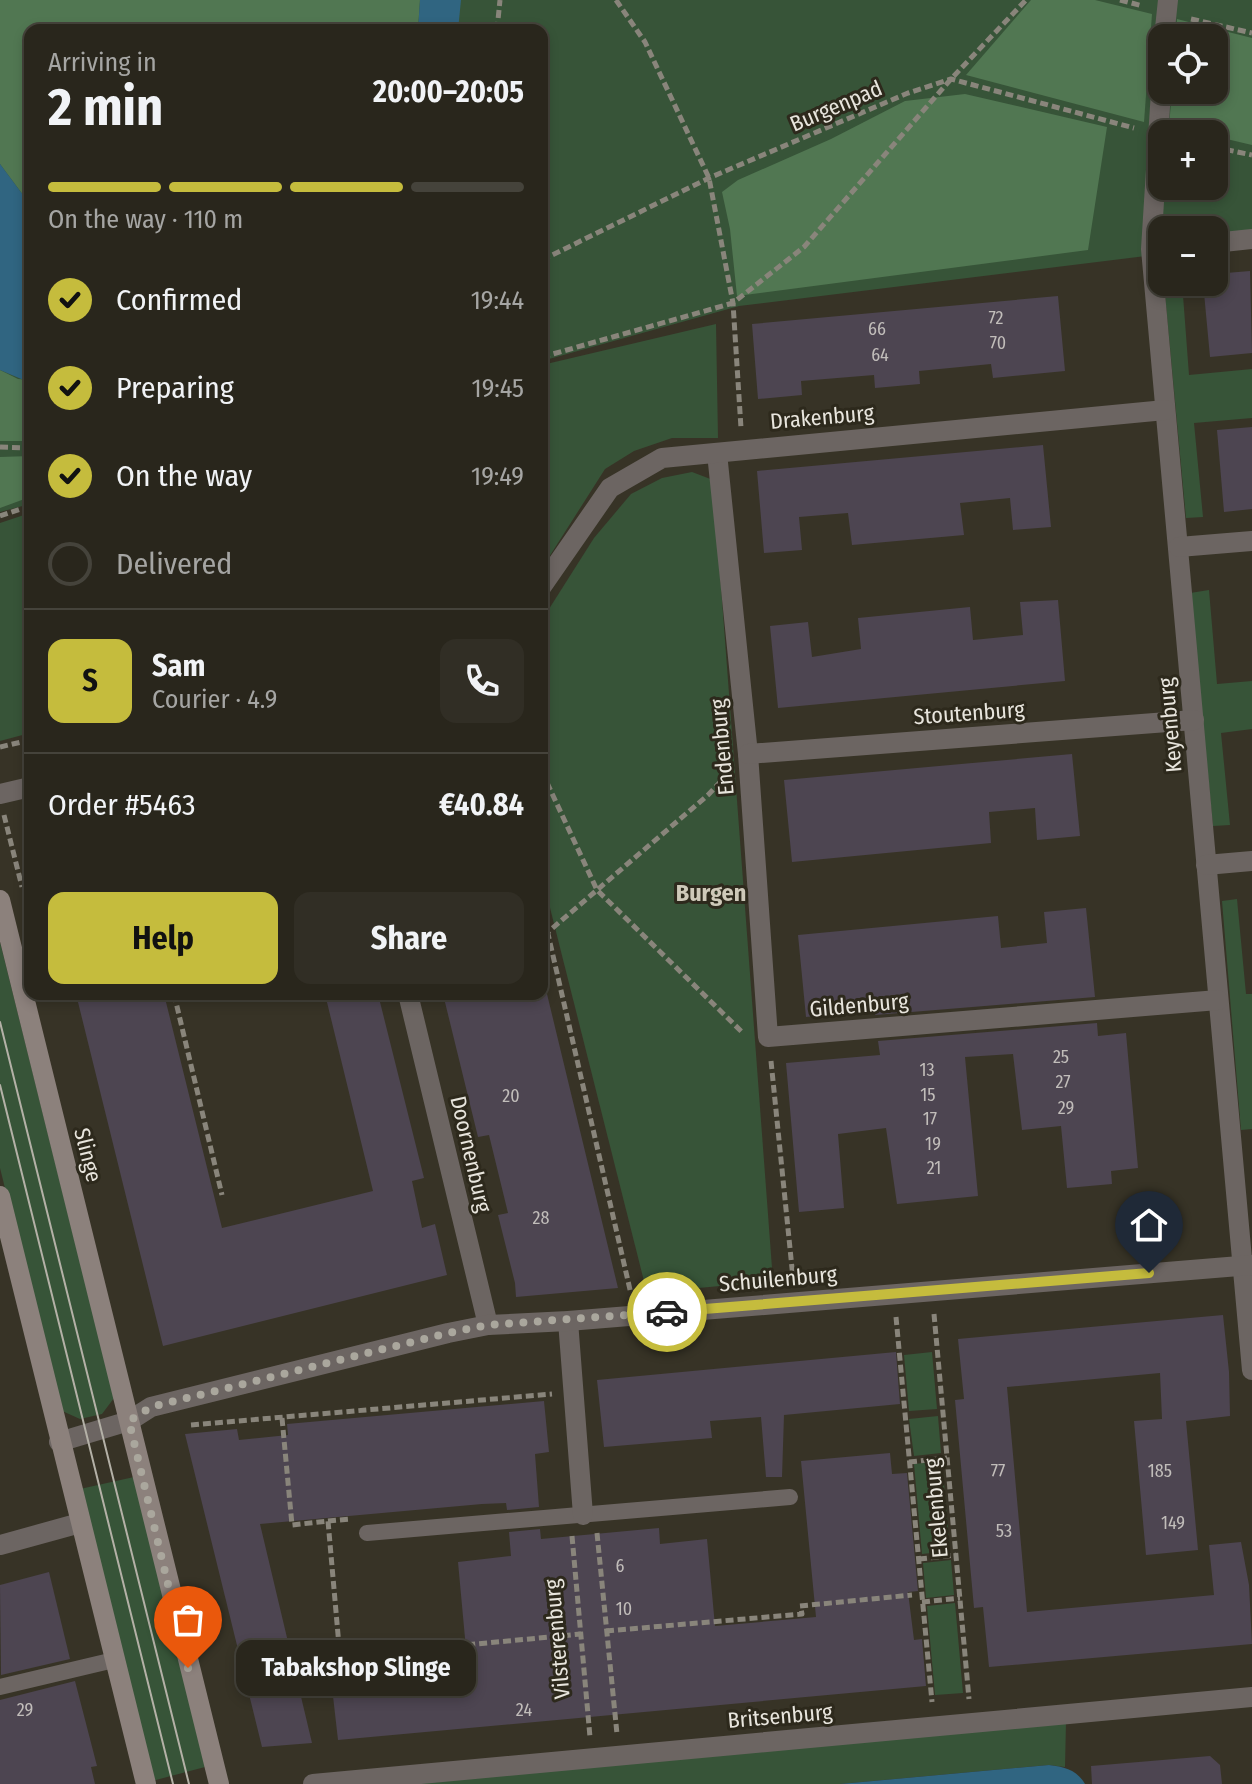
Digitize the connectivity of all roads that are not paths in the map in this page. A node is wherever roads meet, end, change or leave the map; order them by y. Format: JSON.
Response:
{"nodes":[{"id":1,"x":1160,"y":104,"type":"edge"},
{"id":2,"x":1157,"y":216,"type":"edge"},
{"id":3,"x":1252,"y":239,"type":"edge"},
{"id":4,"x":1228,"y":242,"type":"edge"},
{"id":5,"x":1159,"y":296,"type":"edge"},
{"id":6,"x":1165,"y":410,"type":"junction"},
{"id":7,"x":717,"y":453,"type":"junction"},
{"id":8,"x":1252,"y":541,"type":"edge"},
{"id":9,"x":1179,"y":547,"type":"junction"},
{"id":10,"x":548,"y":577,"type":"edge"},
{"id":11,"x":1194,"y":720,"type":"junction"},
{"id":12,"x":748,"y":754,"type":"junction"},
{"id":13,"x":24,"y":790,"type":"edge"},
{"id":14,"x":2,"y":803,"type":"edge"},
{"id":15,"x":1252,"y":861,"type":"edge"},
{"id":16,"x":1206,"y":865,"type":"junction"},
{"id":17,"x":0,"y":900,"type":"edge"},
{"id":18,"x":24,"y":997,"type":"edge"},
{"id":19,"x":25,"y":1000,"type":"edge"},
{"id":20,"x":409,"y":1000,"type":"edge"},
{"id":21,"x":1218,"y":1000,"type":"junction"},
{"id":22,"x":768,"y":1037,"type":"joint"},
{"id":23,"x":1252,"y":1147,"type":"edge"},
{"id":24,"x":1230,"y":1149,"type":"junction"},
{"id":25,"x":0,"y":1196,"type":"edge"},
{"id":26,"x":5,"y":1235,"type":"edge"},
{"id":27,"x":1247,"y":1265,"type":"edge"},
{"id":28,"x":568,"y":1321,"type":"junction"},
{"id":29,"x":488,"y":1325,"type":"junction"},
{"id":30,"x":1252,"y":1370,"type":"edge"},
{"id":31,"x":129,"y":1421,"type":"junction"},
{"id":32,"x":59,"y":1442,"type":"junction"},
{"id":33,"x":790,"y":1497,"type":"dead end"},
{"id":34,"x":583,"y":1515,"type":"junction"},
{"id":35,"x":80,"y":1523,"type":"junction"},
{"id":36,"x":367,"y":1533,"type":"dead end"},
{"id":37,"x":0,"y":1545,"type":"edge"},
{"id":38,"x":114,"y":1660,"type":"junction"},
{"id":39,"x":0,"y":1687,"type":"edge"},
{"id":40,"x":1252,"y":1697,"type":"edge"},
{"id":41,"x":146,"y":1784,"type":"edge"},
{"id":42,"x":219,"y":1784,"type":"edge"},
{"id":43,"x":313,"y":1784,"type":"edge"}],
"edges":[{"from":1,"to":2,"type":"street","name":"Keyenburg"},
{"from":3,"to":4,"type":"street"},
{"from":5,"to":6,"type":"street","name":"Keyenburg"},
{"from":6,"to":7,"type":"street","name":"Drakenburg"},
{"from":6,"to":9,"type":"street","name":"Keyenburg"},
{"from":7,"to":10,"type":"street","name":"Drakenburg"},
{"from":7,"to":12,"type":"street","name":"Endenburg"},
{"from":8,"to":9,"type":"street"},
{"from":9,"to":11,"type":"street","name":"Keyenburg"},
{"from":11,"to":12,"type":"street","name":"Stoutenburg"},
{"from":11,"to":16,"type":"street","name":"Keyenburg"},
{"from":12,"to":22,"type":"street","name":"Endenburg"},
{"from":13,"to":14,"type":"street"},
{"from":15,"to":16,"type":"street"},
{"from":16,"to":21,"type":"street","name":"Keyenburg"},
{"from":17,"to":18,"type":"main road","name":"Slinge"},
{"from":19,"to":31,"type":"main road","name":"Slinge"},
{"from":20,"to":29,"type":"street","name":"Doornenburg"},
{"from":21,"to":22,"type":"street","name":"Gildenburg"},
{"from":21,"to":24,"type":"street","name":"Keyenburg"},
{"from":23,"to":24,"type":"street"},
{"from":24,"to":27,"type":"street","name":"Keyenburg"},
{"from":25,"to":26,"type":"main road"},
{"from":26,"to":32,"type":"main road"},
{"from":27,"to":28,"type":"street","name":"Schuilenburg"},
{"from":27,"to":30,"type":"street","name":"Keyenburg"},
{"from":28,"to":29,"type":"street","name":"Schuilenburg"},
{"from":28,"to":34,"type":"street"},
{"from":29,"to":31,"type":"street","name":"Schuilenburg"},
{"from":31,"to":32,"type":"street"},
{"from":31,"to":42,"type":"main road","name":"Slinge"},
{"from":32,"to":35,"type":"main road"},
{"from":33,"to":34,"type":"lane"},
{"from":34,"to":36,"type":"lane"},
{"from":35,"to":37,"type":"street"},
{"from":35,"to":38,"type":"main road"},
{"from":38,"to":39,"type":"lane"},
{"from":38,"to":41,"type":"main road"},
{"from":40,"to":43,"type":"street","name":"Britsenburg"}]}
